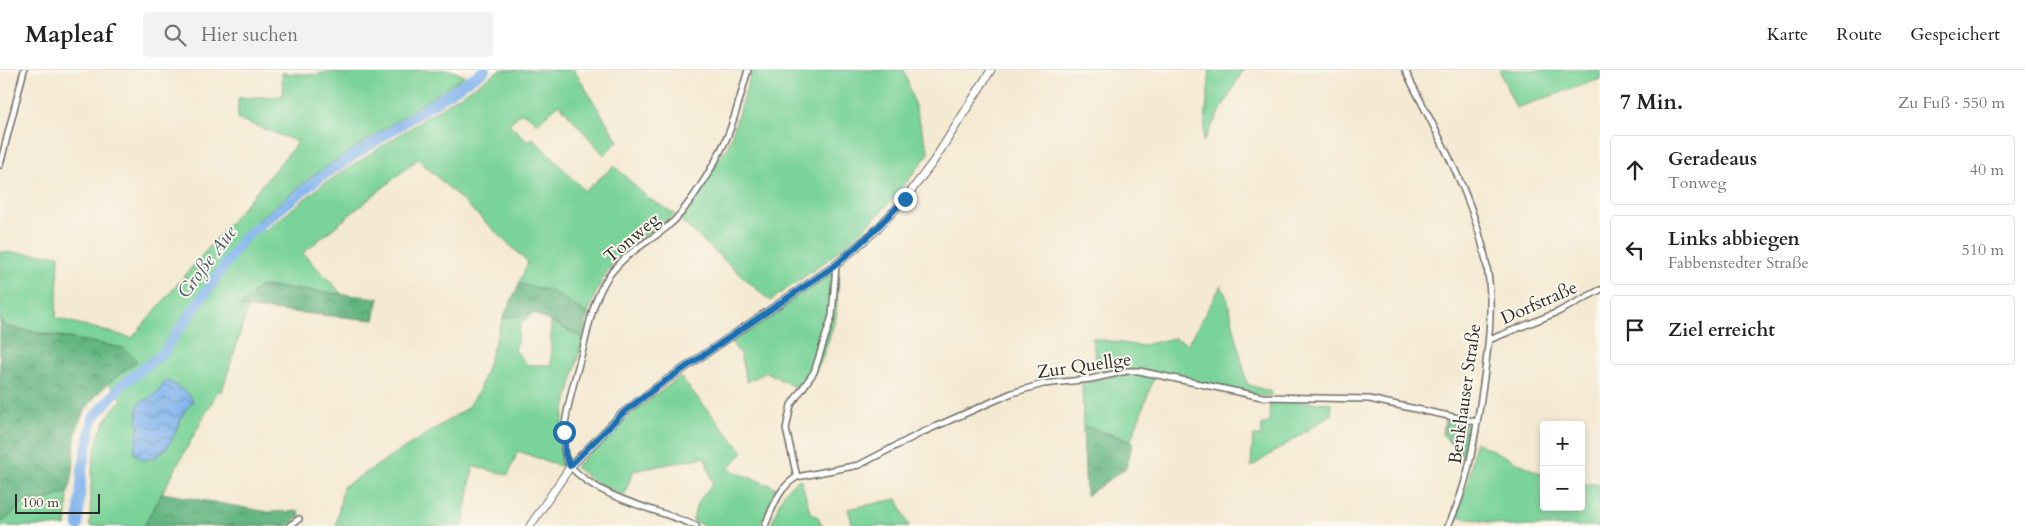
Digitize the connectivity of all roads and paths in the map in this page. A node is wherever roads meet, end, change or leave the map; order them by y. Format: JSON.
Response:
{"nodes":[{"id":1,"x":24,"y":70,"type":"edge"},
{"id":2,"x":748,"y":70,"type":"edge"},
{"id":3,"x":991,"y":70,"type":"edge"},
{"id":4,"x":1405,"y":70,"type":"edge"},
{"id":5,"x":0,"y":165,"type":"edge"},
{"id":6,"x":836,"y":265,"type":"junction"},
{"id":7,"x":1600,"y":290,"type":"edge"},
{"id":8,"x":1489,"y":340,"type":"junction"},
{"id":9,"x":1477,"y":422,"type":"junction"},
{"id":10,"x":570,"y":466,"type":"junction"},
{"id":11,"x":797,"y":476,"type":"junction"},
{"id":12,"x":299,"y":519,"type":"dead end"},
{"id":13,"x":289,"y":526,"type":"edge"},
{"id":14,"x":530,"y":526,"type":"edge"},
{"id":15,"x":696,"y":526,"type":"edge"},
{"id":16,"x":765,"y":526,"type":"edge"},
{"id":17,"x":1448,"y":526,"type":"edge"}],
"edges":[{"from":1,"to":5,"type":"street"},
{"from":2,"to":10,"type":"street","name":"Tonweg"},
{"from":3,"to":6,"type":"street"},
{"from":4,"to":8,"type":"street","name":"Benkhauser Straße"},
{"from":6,"to":10,"type":"street"},
{"from":6,"to":11,"type":"street"},
{"from":7,"to":8,"type":"street","name":"Dorfstraße"},
{"from":8,"to":9,"type":"street","name":"Benkhauser Straße"},
{"from":9,"to":11,"type":"street","name":"Zur Quellge"},
{"from":9,"to":17,"type":"street","name":"Benkhauser Straße"},
{"from":10,"to":14,"type":"street"},
{"from":10,"to":15,"type":"street"},
{"from":11,"to":16,"type":"street"},
{"from":12,"to":13,"type":"street"}]}
